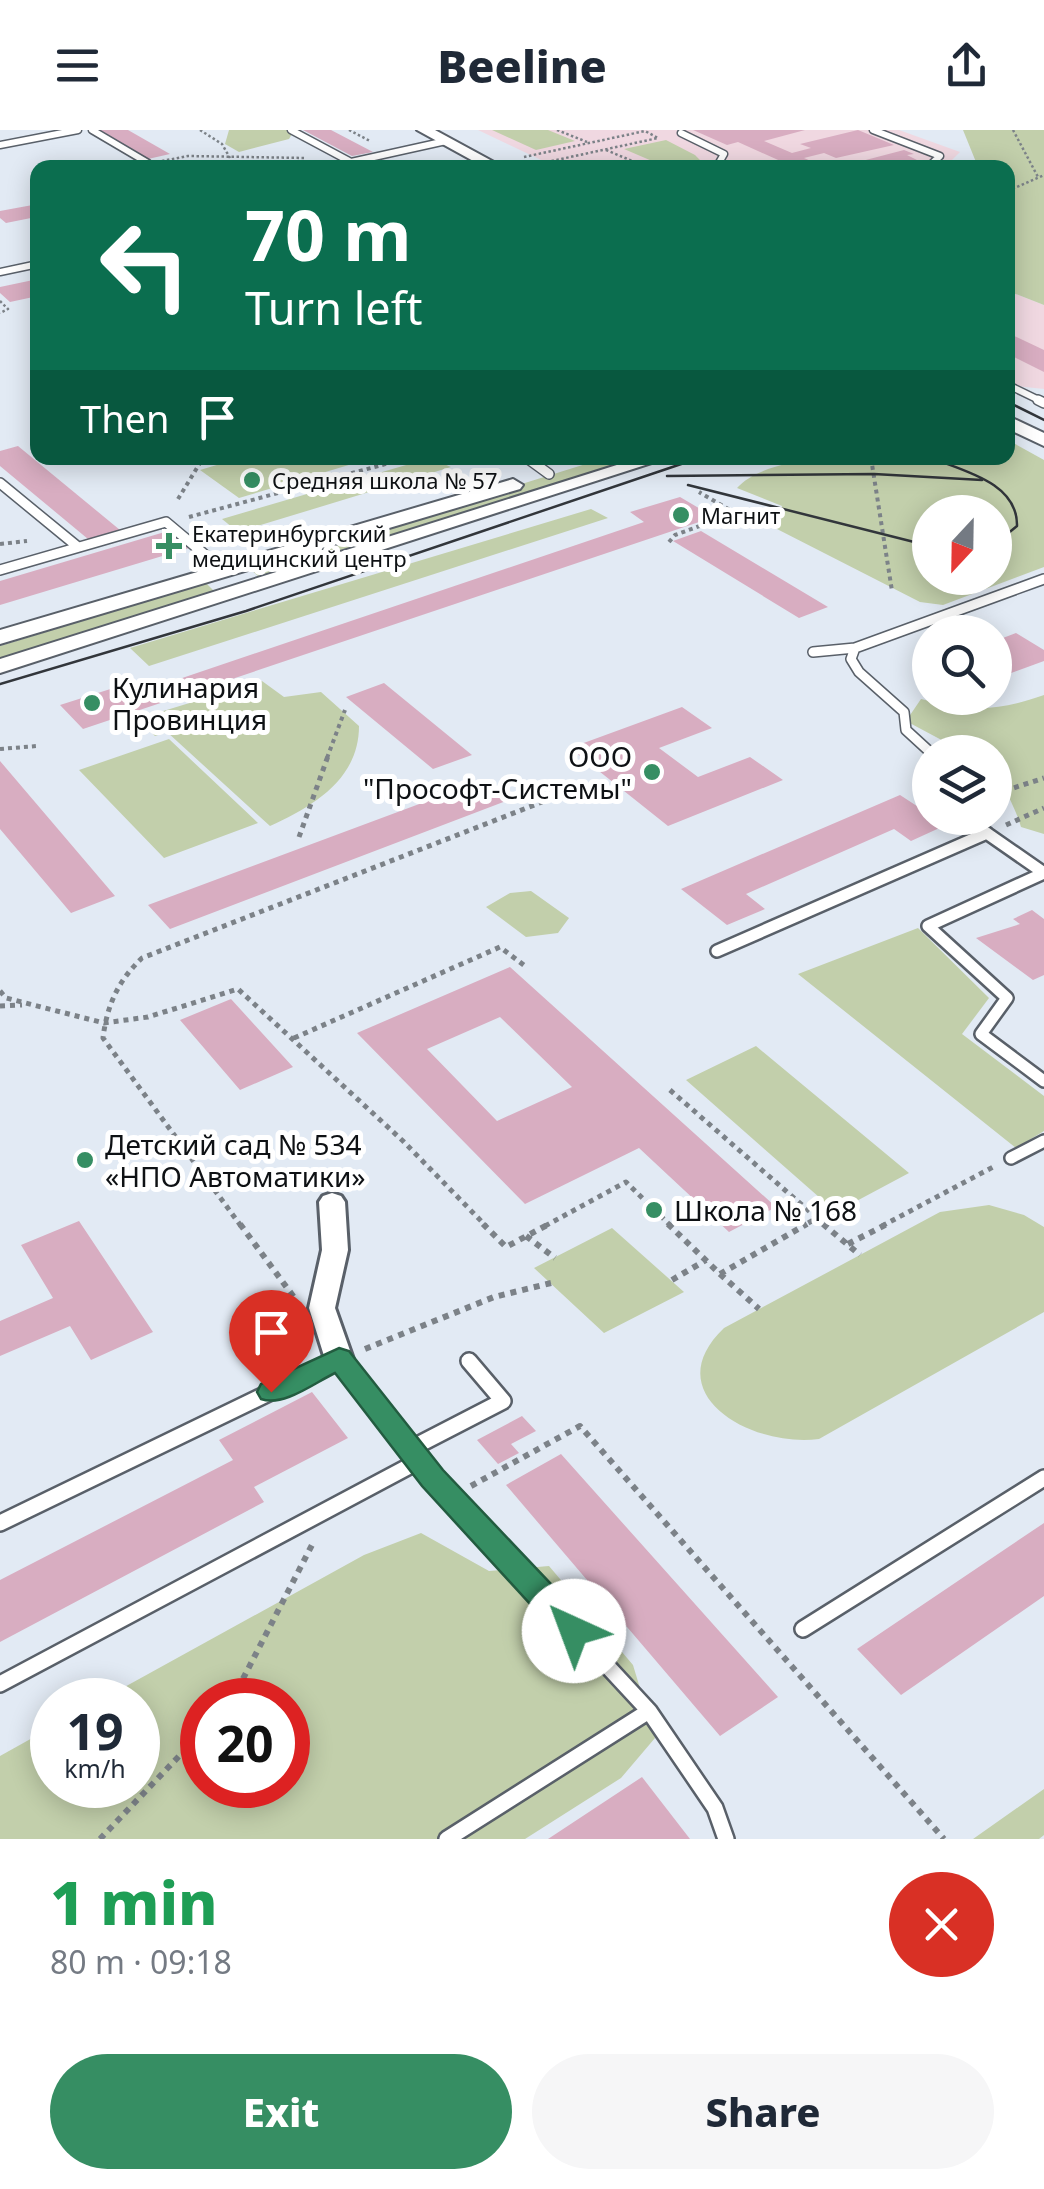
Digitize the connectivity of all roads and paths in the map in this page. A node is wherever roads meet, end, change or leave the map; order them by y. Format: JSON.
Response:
{"nodes":[{"id":1,"x":78,"y":130,"type":"edge"},
{"id":2,"x":92,"y":130,"type":"edge"},
{"id":3,"x":200,"y":130,"type":"edge"},
{"id":4,"x":291,"y":130,"type":"edge"},
{"id":5,"x":424,"y":130,"type":"edge"},
{"id":6,"x":557,"y":130,"type":"edge"},
{"id":7,"x":873,"y":130,"type":"edge"},
{"id":8,"x":1013,"y":130,"type":"edge"},
{"id":9,"x":681,"y":133,"type":"dead end"},
{"id":10,"x":446,"y":141,"type":"junction"},
{"id":11,"x":590,"y":143,"type":"junction"},
{"id":12,"x":0,"y":145,"type":"edge"},
{"id":13,"x":604,"y":149,"type":"junction"},
{"id":14,"x":524,"y":157,"type":"dead end"},
{"id":15,"x":230,"y":158,"type":"junction"},
{"id":16,"x":143,"y":160,"type":"edge"},
{"id":17,"x":165,"y":160,"type":"edge"},
{"id":18,"x":309,"y":160,"type":"edge"},
{"id":19,"x":347,"y":160,"type":"edge"},
{"id":20,"x":354,"y":160,"type":"edge"},
{"id":21,"x":483,"y":160,"type":"edge"},
{"id":22,"x":556,"y":160,"type":"edge"},
{"id":23,"x":630,"y":160,"type":"edge"},
{"id":24,"x":721,"y":160,"type":"edge"},
{"id":25,"x":936,"y":160,"type":"edge"},
{"id":26,"x":1044,"y":175,"type":"edge"},
{"id":27,"x":1038,"y":177,"type":"junction"},
{"id":28,"x":1015,"y":188,"type":"edge"},
{"id":29,"x":30,"y":266,"type":"edge"},
{"id":30,"x":0,"y":272,"type":"edge"},
{"id":31,"x":0,"y":301,"type":"edge"},
{"id":32,"x":0,"y":314,"type":"edge"},
{"id":33,"x":1015,"y":388,"type":"edge"},
{"id":34,"x":1044,"y":403,"type":"edge"},
{"id":35,"x":1015,"y":426,"type":"edge"},
{"id":36,"x":1044,"y":440,"type":"edge"},
{"id":37,"x":199,"y":465,"type":"edge"},
{"id":38,"x":382,"y":465,"type":"edge"},
{"id":39,"x":536,"y":465,"type":"edge"},
{"id":40,"x":577,"y":465,"type":"edge"},
{"id":41,"x":635,"y":465,"type":"edge"},
{"id":42,"x":872,"y":465,"type":"edge"},
{"id":43,"x":548,"y":474,"type":"junction"},
{"id":44,"x":0,"y":483,"type":"edge"},
{"id":45,"x":700,"y":492,"type":"dead end"},
{"id":46,"x":178,"y":499,"type":"dead end"},
{"id":47,"x":166,"y":522,"type":"junction"},
{"id":48,"x":0,"y":538,"type":"edge"},
{"id":49,"x":18,"y":542,"type":"dead end"},
{"id":50,"x":668,"y":542,"type":"dead end"},
{"id":51,"x":78,"y":547,"type":"junction"},
{"id":52,"x":0,"y":570,"type":"edge"},
{"id":53,"x":222,"y":570,"type":"junction"},
{"id":54,"x":1044,"y":579,"type":"edge"},
{"id":55,"x":892,"y":591,"type":"dead end"},
{"id":56,"x":0,"y":637,"type":"edge"},
{"id":57,"x":855,"y":648,"type":"junction"},
{"id":58,"x":813,"y":652,"type":"dead end"},
{"id":59,"x":0,"y":666,"type":"edge"},
{"id":60,"x":345,"y":710,"type":"dead end"},
{"id":61,"x":912,"y":736,"type":"edge"},
{"id":62,"x":36,"y":746,"type":"dead end"},
{"id":63,"x":0,"y":749,"type":"edge"},
{"id":64,"x":1044,"y":778,"type":"edge"},
{"id":65,"x":1012,"y":788,"type":"edge"},
{"id":66,"x":542,"y":802,"type":"dead end"},
{"id":67,"x":1044,"y":808,"type":"edge"},
{"id":68,"x":1012,"y":822,"type":"edge"},
{"id":69,"x":982,"y":835,"type":"edge"},
{"id":70,"x":990,"y":835,"type":"edge"},
{"id":71,"x":300,"y":837,"type":"dead end"},
{"id":72,"x":1044,"y":873,"type":"edge"},
{"id":73,"x":717,"y":952,"type":"dead end"},
{"id":74,"x":525,"y":966,"type":"dead end"},
{"id":75,"x":0,"y":991,"type":"edge"},
{"id":76,"x":30,"y":1004,"type":"junction"},
{"id":77,"x":0,"y":1006,"type":"edge"},
{"id":78,"x":104,"y":1023,"type":"junction"},
{"id":79,"x":294,"y":1038,"type":"junction"},
{"id":80,"x":1044,"y":1082,"type":"edge"},
{"id":81,"x":670,"y":1090,"type":"dead end"},
{"id":82,"x":1044,"y":1141,"type":"edge"},
{"id":83,"x":1011,"y":1158,"type":"joint"},
{"id":84,"x":332,"y":1202,"type":"dead end"},
{"id":85,"x":817,"y":1218,"type":"junction"},
{"id":86,"x":526,"y":1236,"type":"junction"},
{"id":87,"x":848,"y":1244,"type":"junction"},
{"id":88,"x":860,"y":1255,"type":"dead end"},
{"id":89,"x":555,"y":1258,"type":"dead end"},
{"id":90,"x":706,"y":1260,"type":"junction"},
{"id":91,"x":720,"y":1274,"type":"junction"},
{"id":92,"x":672,"y":1280,"type":"dead end"},
{"id":93,"x":550,"y":1282,"type":"dead end"},
{"id":94,"x":759,"y":1309,"type":"dead end"},
{"id":95,"x":304,"y":1311,"type":"dead end"},
{"id":96,"x":339,"y":1359,"type":"junction"},
{"id":97,"x":469,"y":1361,"type":"dead end"},
{"id":98,"x":415,"y":1455,"type":"junction"},
{"id":99,"x":1044,"y":1478,"type":"edge"},
{"id":100,"x":450,"y":1498,"type":"junction"},
{"id":101,"x":330,"y":1508,"type":"junction"},
{"id":102,"x":0,"y":1522,"type":"edge"},
{"id":103,"x":803,"y":1629,"type":"dead end"},
{"id":104,"x":243,"y":1678,"type":"edge"},
{"id":105,"x":0,"y":1684,"type":"edge"},
{"id":106,"x":649,"y":1710,"type":"junction"},
{"id":107,"x":180,"y":1755,"type":"edge"},
{"id":108,"x":100,"y":1839,"type":"edge"},
{"id":109,"x":447,"y":1839,"type":"edge"},
{"id":110,"x":726,"y":1839,"type":"edge"},
{"id":111,"x":944,"y":1839,"type":"edge"}],
"edges":[{"from":1,"to":12,"type":"lane"},
{"from":2,"to":16,"type":"lane"},
{"from":3,"to":15,"type":"path"},
{"from":4,"to":19,"type":"lane"},
{"from":5,"to":10,"type":"street"},
{"from":6,"to":11,"type":"path"},
{"from":7,"to":25,"type":"lane"},
{"from":8,"to":27,"type":"path"},
{"from":9,"to":24,"type":"lane"},
{"from":10,"to":20,"type":"lane"},
{"from":10,"to":21,"type":"street"},
{"from":11,"to":13,"type":"path"},
{"from":11,"to":13,"type":"path"},
{"from":11,"to":14,"type":"path"},
{"from":13,"to":22,"type":"path"},
{"from":13,"to":23,"type":"path"},
{"from":15,"to":17,"type":"path"},
{"from":15,"to":18,"type":"path"},
{"from":26,"to":27,"type":"path"},
{"from":27,"to":28,"type":"path"},
{"from":29,"to":30,"type":"lane"},
{"from":31,"to":32,"type":"path"},
{"from":33,"to":34,"type":"lane"},
{"from":35,"to":36,"type":"street"},
{"from":37,"to":46,"type":"path"},
{"from":38,"to":47,"type":"path"},
{"from":39,"to":43,"type":"lane"},
{"from":40,"to":43,"type":"street"},
{"from":41,"to":59,"type":"street"},
{"from":42,"to":55,"type":"path"},
{"from":43,"to":53,"type":"street"},
{"from":44,"to":51,"type":"lane"},
{"from":45,"to":50,"type":"path"},
{"from":47,"to":51,"type":"lane"},
{"from":47,"to":53,"type":"lane"},
{"from":48,"to":49,"type":"path"},
{"from":51,"to":52,"type":"lane"},
{"from":53,"to":56,"type":"street"},
{"from":54,"to":57,"type":"lane"},
{"from":57,"to":58,"type":"lane"},
{"from":57,"to":61,"type":"lane"},
{"from":60,"to":71,"type":"path"},
{"from":62,"to":63,"type":"path"},
{"from":64,"to":65,"type":"path"},
{"from":66,"to":78,"type":"path"},
{"from":67,"to":68,"type":"path"},
{"from":69,"to":73,"type":"lane"},
{"from":70,"to":72,"type":"lane"},
{"from":72,"to":80,"type":"lane"},
{"from":74,"to":79,"type":"path"},
{"from":75,"to":76,"type":"path"},
{"from":76,"to":77,"type":"path"},
{"from":76,"to":78,"type":"path"},
{"from":78,"to":79,"type":"path"},
{"from":78,"to":95,"type":"path"},
{"from":79,"to":86,"type":"path"},
{"from":81,"to":85,"type":"path"},
{"from":82,"to":83,"type":"lane"},
{"from":83,"to":87,"type":"path"},
{"from":84,"to":96,"type":"street"},
{"from":85,"to":87,"type":"path"},
{"from":85,"to":91,"type":"path"},
{"from":86,"to":89,"type":"path"},
{"from":86,"to":90,"type":"path"},
{"from":87,"to":88,"type":"path"},
{"from":90,"to":91,"type":"path"},
{"from":90,"to":92,"type":"path"},
{"from":91,"to":94,"type":"path"},
{"from":93,"to":96,"type":"path"},
{"from":96,"to":98,"type":"lane"},
{"from":96,"to":102,"type":"lane"},
{"from":97,"to":98,"type":"lane"},
{"from":98,"to":100,"type":"lane"},
{"from":98,"to":101,"type":"lane"},
{"from":99,"to":103,"type":"lane"},
{"from":100,"to":106,"type":"lane"},
{"from":100,"to":111,"type":"path"},
{"from":101,"to":104,"type":"path"},
{"from":101,"to":105,"type":"lane"},
{"from":106,"to":109,"type":"lane"},
{"from":106,"to":110,"type":"lane"},
{"from":107,"to":108,"type":"path"}]}
